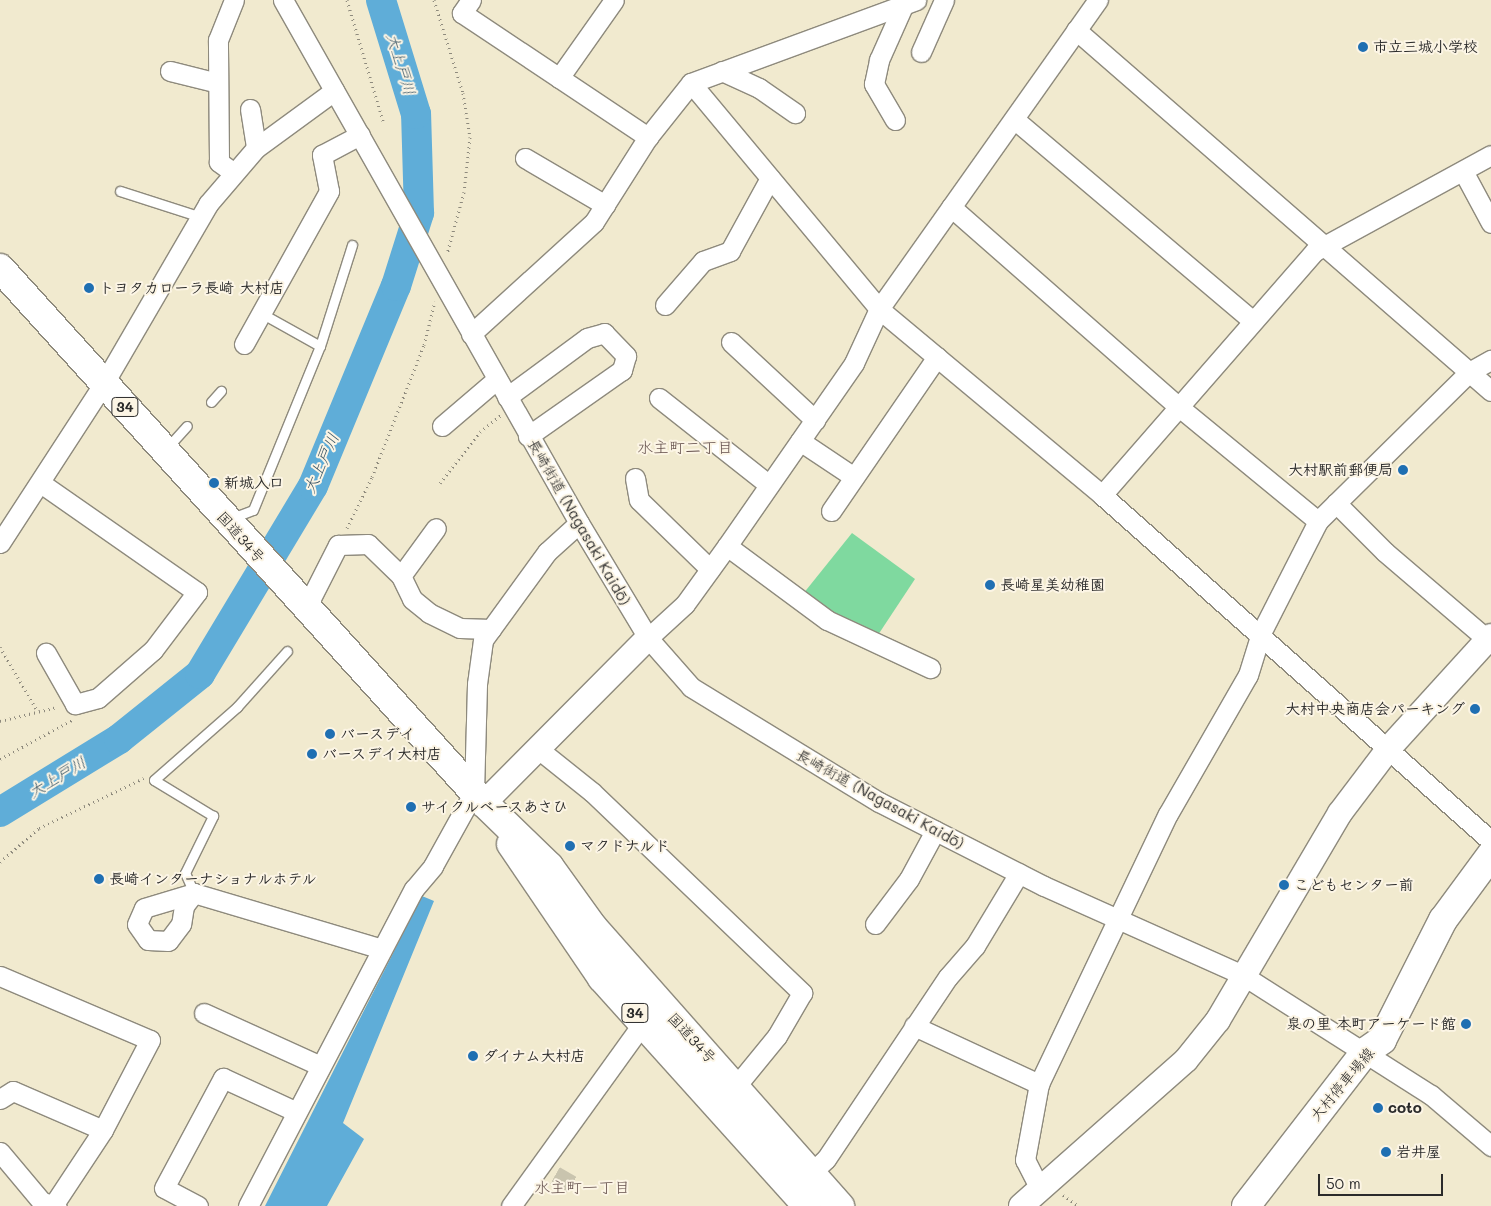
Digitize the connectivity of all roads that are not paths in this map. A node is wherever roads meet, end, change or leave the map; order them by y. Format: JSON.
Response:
{"nodes":[{"id":1,"x":234,"y":0,"type":"edge"},
{"id":2,"x":283,"y":0,"type":"edge"},
{"id":3,"x":471,"y":0,"type":"edge"},
{"id":4,"x":944,"y":0,"type":"edge"},
{"id":5,"x":1098,"y":0,"type":"edge"},
{"id":6,"x":608,"y":2,"type":"edge"},
{"id":7,"x":909,"y":3,"type":"edge"},
{"id":8,"x":1076,"y":30,"type":"junction"},
{"id":9,"x":921,"y":52,"type":"dead end"},
{"id":10,"x":170,"y":71,"type":"dead end"},
{"id":11,"x":722,"y":71,"type":"junction"},
{"id":12,"x":559,"y":78,"type":"junction"},
{"id":13,"x":218,"y":83,"type":"junction"},
{"id":14,"x":691,"y":83,"type":"junction"},
{"id":15,"x":334,"y":91,"type":"junction"},
{"id":16,"x":250,"y":109,"type":"dead end"},
{"id":17,"x":795,"y":113,"type":"dead end"},
{"id":18,"x":1014,"y":119,"type":"junction"},
{"id":19,"x":895,"y":120,"type":"dead end"},
{"id":20,"x":360,"y":135,"type":"junction"},
{"id":21,"x":648,"y":137,"type":"junction"},
{"id":22,"x":256,"y":148,"type":"junction"},
{"id":23,"x":1491,"y":155,"type":"edge"},
{"id":24,"x":525,"y":158,"type":"dead end"},
{"id":25,"x":1463,"y":171,"type":"junction"},
{"id":26,"x":234,"y":172,"type":"junction"},
{"id":27,"x":770,"y":178,"type":"junction"},
{"id":28,"x":120,"y":191,"type":"dead end"},
{"id":29,"x":605,"y":204,"type":"junction"},
{"id":30,"x":951,"y":207,"type":"junction"},
{"id":31,"x":201,"y":217,"type":"junction"},
{"id":32,"x":1491,"y":223,"type":"edge"},
{"id":33,"x":352,"y":244,"type":"dead end"},
{"id":34,"x":1325,"y":246,"type":"junction"},
{"id":35,"x":0,"y":268,"type":"edge"},
{"id":36,"x":666,"y":305,"type":"dead end"},
{"id":37,"x":879,"y":309,"type":"junction"},
{"id":38,"x":262,"y":313,"type":"junction"},
{"id":39,"x":1252,"y":320,"type":"junction"},
{"id":40,"x":471,"y":334,"type":"junction"},
{"id":41,"x":731,"y":342,"type":"dead end"},
{"id":42,"x":244,"y":344,"type":"dead end"},
{"id":43,"x":320,"y":346,"type":"junction"},
{"id":44,"x":937,"y":356,"type":"junction"},
{"id":45,"x":1491,"y":360,"type":"edge"},
{"id":46,"x":1469,"y":372,"type":"junction"},
{"id":47,"x":496,"y":379,"type":"junction"},
{"id":48,"x":104,"y":383,"type":"junction"},
{"id":49,"x":220,"y":391,"type":"dead end"},
{"id":50,"x":1491,"y":392,"type":"edge"},
{"id":51,"x":659,"y":398,"type":"dead end"},
{"id":52,"x":211,"y":402,"type":"dead end"},
{"id":53,"x":509,"y":402,"type":"junction"},
{"id":54,"x":1179,"y":407,"type":"junction"},
{"id":55,"x":815,"y":420,"type":"junction"},
{"id":56,"x":188,"y":426,"type":"dead end"},
{"id":57,"x":442,"y":426,"type":"dead end"},
{"id":58,"x":528,"y":436,"type":"junction"},
{"id":59,"x":800,"y":441,"type":"junction"},
{"id":60,"x":164,"y":451,"type":"junction"},
{"id":61,"x":854,"y":476,"type":"junction"},
{"id":62,"x":636,"y":478,"type":"dead end"},
{"id":63,"x":42,"y":484,"type":"junction"},
{"id":64,"x":769,"y":485,"type":"junction"},
{"id":65,"x":1102,"y":495,"type":"junction"},
{"id":66,"x":1336,"y":503,"type":"junction"},
{"id":67,"x":831,"y":511,"type":"dead end"},
{"id":68,"x":226,"y":521,"type":"junction"},
{"id":69,"x":1318,"y":521,"type":"junction"},
{"id":70,"x":579,"y":524,"type":"junction"},
{"id":71,"x":436,"y":528,"type":"dead end"},
{"id":72,"x":0,"y":543,"type":"edge"},
{"id":73,"x":727,"y":546,"type":"junction"},
{"id":74,"x":710,"y":569,"type":"junction"},
{"id":75,"x":401,"y":576,"type":"junction"},
{"id":76,"x":304,"y":606,"type":"junction"},
{"id":77,"x":491,"y":629,"type":"junction"},
{"id":78,"x":1261,"y":633,"type":"junction"},
{"id":79,"x":648,"y":638,"type":"junction"},
{"id":80,"x":1490,"y":638,"type":"edge"},
{"id":81,"x":287,"y":652,"type":"dead end"},
{"id":82,"x":46,"y":653,"type":"dead end"},
{"id":83,"x":930,"y":668,"type":"dead end"},
{"id":84,"x":1390,"y":747,"type":"junction"},
{"id":85,"x":537,"y":748,"type":"junction"},
{"id":86,"x":479,"y":797,"type":"junction"},
{"id":87,"x":935,"y":831,"type":"junction"},
{"id":88,"x":1491,"y":841,"type":"edge"},
{"id":89,"x":1491,"y":855,"type":"edge"},
{"id":90,"x":1018,"y":873,"type":"junction"},
{"id":91,"x":194,"y":893,"type":"joint"},
{"id":92,"x":1120,"y":919,"type":"junction"},
{"id":93,"x":875,"y":924,"type":"dead end"},
{"id":94,"x":382,"y":950,"type":"junction"},
{"id":95,"x":1241,"y":974,"type":"junction"},
{"id":96,"x":0,"y":976,"type":"edge"},
{"id":97,"x":651,"y":1012,"type":"junction"},
{"id":98,"x":204,"y":1013,"type":"dead end"},
{"id":99,"x":914,"y":1026,"type":"junction"},
{"id":100,"x":1365,"y":1052,"type":"junction"},
{"id":101,"x":321,"y":1066,"type":"junction"},
{"id":102,"x":1039,"y":1084,"type":"junction"},
{"id":103,"x":737,"y":1085,"type":"junction"},
{"id":104,"x":0,"y":1099,"type":"edge"},
{"id":105,"x":297,"y":1112,"type":"junction"},
{"id":106,"x":103,"y":1130,"type":"junction"},
{"id":107,"x":1491,"y":1146,"type":"edge"},
{"id":108,"x":0,"y":1152,"type":"edge"},
{"id":109,"x":812,"y":1172,"type":"junction"},
{"id":110,"x":1040,"y":1189,"type":"junction"},
{"id":111,"x":48,"y":1204,"type":"edge"},
{"id":112,"x":198,"y":1206,"type":"edge"},
{"id":113,"x":248,"y":1206,"type":"edge"},
{"id":114,"x":511,"y":1206,"type":"edge"},
{"id":115,"x":807,"y":1206,"type":"edge"},
{"id":116,"x":840,"y":1206,"type":"edge"},
{"id":117,"x":1021,"y":1206,"type":"edge"},
{"id":118,"x":1246,"y":1206,"type":"edge"}],
"edges":[{"from":1,"to":13,"type":"street"},
{"from":2,"to":15,"type":"street","name":"長崎街道 (Nagasaki Kaidō)"},
{"from":3,"to":12,"type":"street"},
{"from":4,"to":9,"type":"street"},
{"from":5,"to":8,"type":"street"},
{"from":6,"to":12,"type":"street"},
{"from":7,"to":11,"type":"street"},
{"from":7,"to":19,"type":"street"},
{"from":8,"to":18,"type":"street"},
{"from":8,"to":34,"type":"street"},
{"from":10,"to":13,"type":"street"},
{"from":11,"to":14,"type":"street"},
{"from":11,"to":17,"type":"street"},
{"from":12,"to":21,"type":"street"},
{"from":13,"to":26,"type":"street"},
{"from":14,"to":21,"type":"street"},
{"from":14,"to":27,"type":"street"},
{"from":15,"to":20,"type":"street","name":"長崎街道 (Nagasaki Kaidō)"},
{"from":15,"to":22,"type":"street"},
{"from":16,"to":22,"type":"street"},
{"from":18,"to":30,"type":"street"},
{"from":18,"to":39,"type":"street"},
{"from":20,"to":38,"type":"street"},
{"from":20,"to":40,"type":"street","name":"長崎街道 (Nagasaki Kaidō)"},
{"from":21,"to":29,"type":"street"},
{"from":22,"to":26,"type":"street"},
{"from":23,"to":25,"type":"street"},
{"from":24,"to":29,"type":"street"},
{"from":25,"to":32,"type":"street"},
{"from":25,"to":34,"type":"street"},
{"from":26,"to":31,"type":"street"},
{"from":27,"to":36,"type":"street"},
{"from":27,"to":37,"type":"street"},
{"from":28,"to":31,"type":"lane"},
{"from":29,"to":40,"type":"street"},
{"from":30,"to":37,"type":"street"},
{"from":30,"to":54,"type":"street"},
{"from":31,"to":48,"type":"street"},
{"from":33,"to":43,"type":"lane"},
{"from":34,"to":39,"type":"street"},
{"from":34,"to":46,"type":"street"},
{"from":35,"to":48,"type":"main road","name":"国道34号","number":"34"},
{"from":37,"to":44,"type":"street"},
{"from":37,"to":55,"type":"street"},
{"from":38,"to":42,"type":"street"},
{"from":38,"to":43,"type":"lane"},
{"from":39,"to":54,"type":"street"},
{"from":40,"to":47,"type":"street","name":"長崎街道 (Nagasaki Kaidō)"},
{"from":41,"to":55,"type":"street"},
{"from":43,"to":68,"type":"lane"},
{"from":44,"to":61,"type":"street"},
{"from":44,"to":65,"type":"street"},
{"from":45,"to":46,"type":"street"},
{"from":46,"to":50,"type":"street"},
{"from":46,"to":66,"type":"street"},
{"from":47,"to":53,"type":"street","name":"長崎街道 (Nagasaki Kaidō)"},
{"from":47,"to":57,"type":"street"},
{"from":48,"to":60,"type":"main road","name":"国道34号","number":"34"},
{"from":48,"to":63,"type":"street"},
{"from":49,"to":52,"type":"lane"},
{"from":51,"to":64,"type":"street"},
{"from":53,"to":58,"type":"street","name":"長崎街道 (Nagasaki Kaidō)"},
{"from":53,"to":58,"type":"street"},
{"from":54,"to":65,"type":"street"},
{"from":54,"to":69,"type":"street"},
{"from":55,"to":59,"type":"street"},
{"from":56,"to":60,"type":"lane"},
{"from":58,"to":70,"type":"street","name":"長崎街道 (Nagasaki Kaidō)"},
{"from":59,"to":61,"type":"street"},
{"from":59,"to":64,"type":"street"},
{"from":60,"to":68,"type":"main road","name":"国道34号","number":"34"},
{"from":61,"to":67,"type":"street"},
{"from":62,"to":74,"type":"street"},
{"from":63,"to":72,"type":"street"},
{"from":63,"to":82,"type":"street"},
{"from":64,"to":73,"type":"street"},
{"from":65,"to":78,"type":"street"},
{"from":66,"to":69,"type":"street"},
{"from":66,"to":80,"type":"street"},
{"from":68,"to":76,"type":"main road","name":"国道34号","number":"34"},
{"from":69,"to":78,"type":"street"},
{"from":70,"to":77,"type":"street"},
{"from":70,"to":79,"type":"street","name":"長崎街道 (Nagasaki Kaidō)"},
{"from":71,"to":75,"type":"street"},
{"from":73,"to":74,"type":"street"},
{"from":73,"to":83,"type":"street"},
{"from":74,"to":79,"type":"street"},
{"from":75,"to":76,"type":"street"},
{"from":75,"to":77,"type":"street"},
{"from":76,"to":86,"type":"main road","name":"国道34号","number":"34"},
{"from":77,"to":86,"type":"street"},
{"from":78,"to":84,"type":"street"},
{"from":78,"to":92,"type":"street"},
{"from":79,"to":85,"type":"street"},
{"from":79,"to":87,"type":"street","name":"長崎街道 (Nagasaki Kaidō)"},
{"from":80,"to":84,"type":"street"},
{"from":81,"to":91,"type":"lane"},
{"from":84,"to":88,"type":"street"},
{"from":84,"to":95,"type":"street"},
{"from":85,"to":86,"type":"street"},
{"from":85,"to":103,"type":"street"},
{"from":86,"to":94,"type":"street"},
{"from":86,"to":97,"type":"main road","name":"国道34号","number":"34"},
{"from":87,"to":90,"type":"street","name":"長崎街道 (Nagasaki Kaidō)"},
{"from":87,"to":93,"type":"street"},
{"from":89,"to":100,"type":"main road","name":"大村停車場線"},
{"from":90,"to":92,"type":"street","name":"長崎街道 (Nagasaki Kaidō)"},
{"from":90,"to":99,"type":"street"},
{"from":91,"to":94,"type":"street"},
{"from":92,"to":95,"type":"street","name":"長崎街道 (Nagasaki Kaidō)"},
{"from":92,"to":102,"type":"street"},
{"from":94,"to":101,"type":"street"},
{"from":95,"to":100,"type":"street","name":"長崎街道 (Nagasaki Kaidō)"},
{"from":95,"to":110,"type":"street"},
{"from":96,"to":106,"type":"street"},
{"from":97,"to":103,"type":"main road","name":"国道34号","number":"34"},
{"from":97,"to":114,"type":"street"},
{"from":97,"to":115,"type":"main road","name":"国道34号","number":"34"},
{"from":98,"to":101,"type":"street"},
{"from":99,"to":102,"type":"street"},
{"from":99,"to":109,"type":"street"},
{"from":100,"to":107,"type":"street","name":"長崎街道 (Nagasaki Kaidō)"},
{"from":100,"to":118,"type":"main road","name":"大村停車場線"},
{"from":101,"to":105,"type":"street"},
{"from":102,"to":110,"type":"street"},
{"from":103,"to":109,"type":"main road","name":"国道34号","number":"34"},
{"from":104,"to":106,"type":"street"},
{"from":105,"to":112,"type":"street"},
{"from":105,"to":113,"type":"street"},
{"from":106,"to":111,"type":"street"},
{"from":108,"to":111,"type":"street"},
{"from":109,"to":116,"type":"main road","name":"国道34号","number":"34"},
{"from":110,"to":117,"type":"street"}]}
